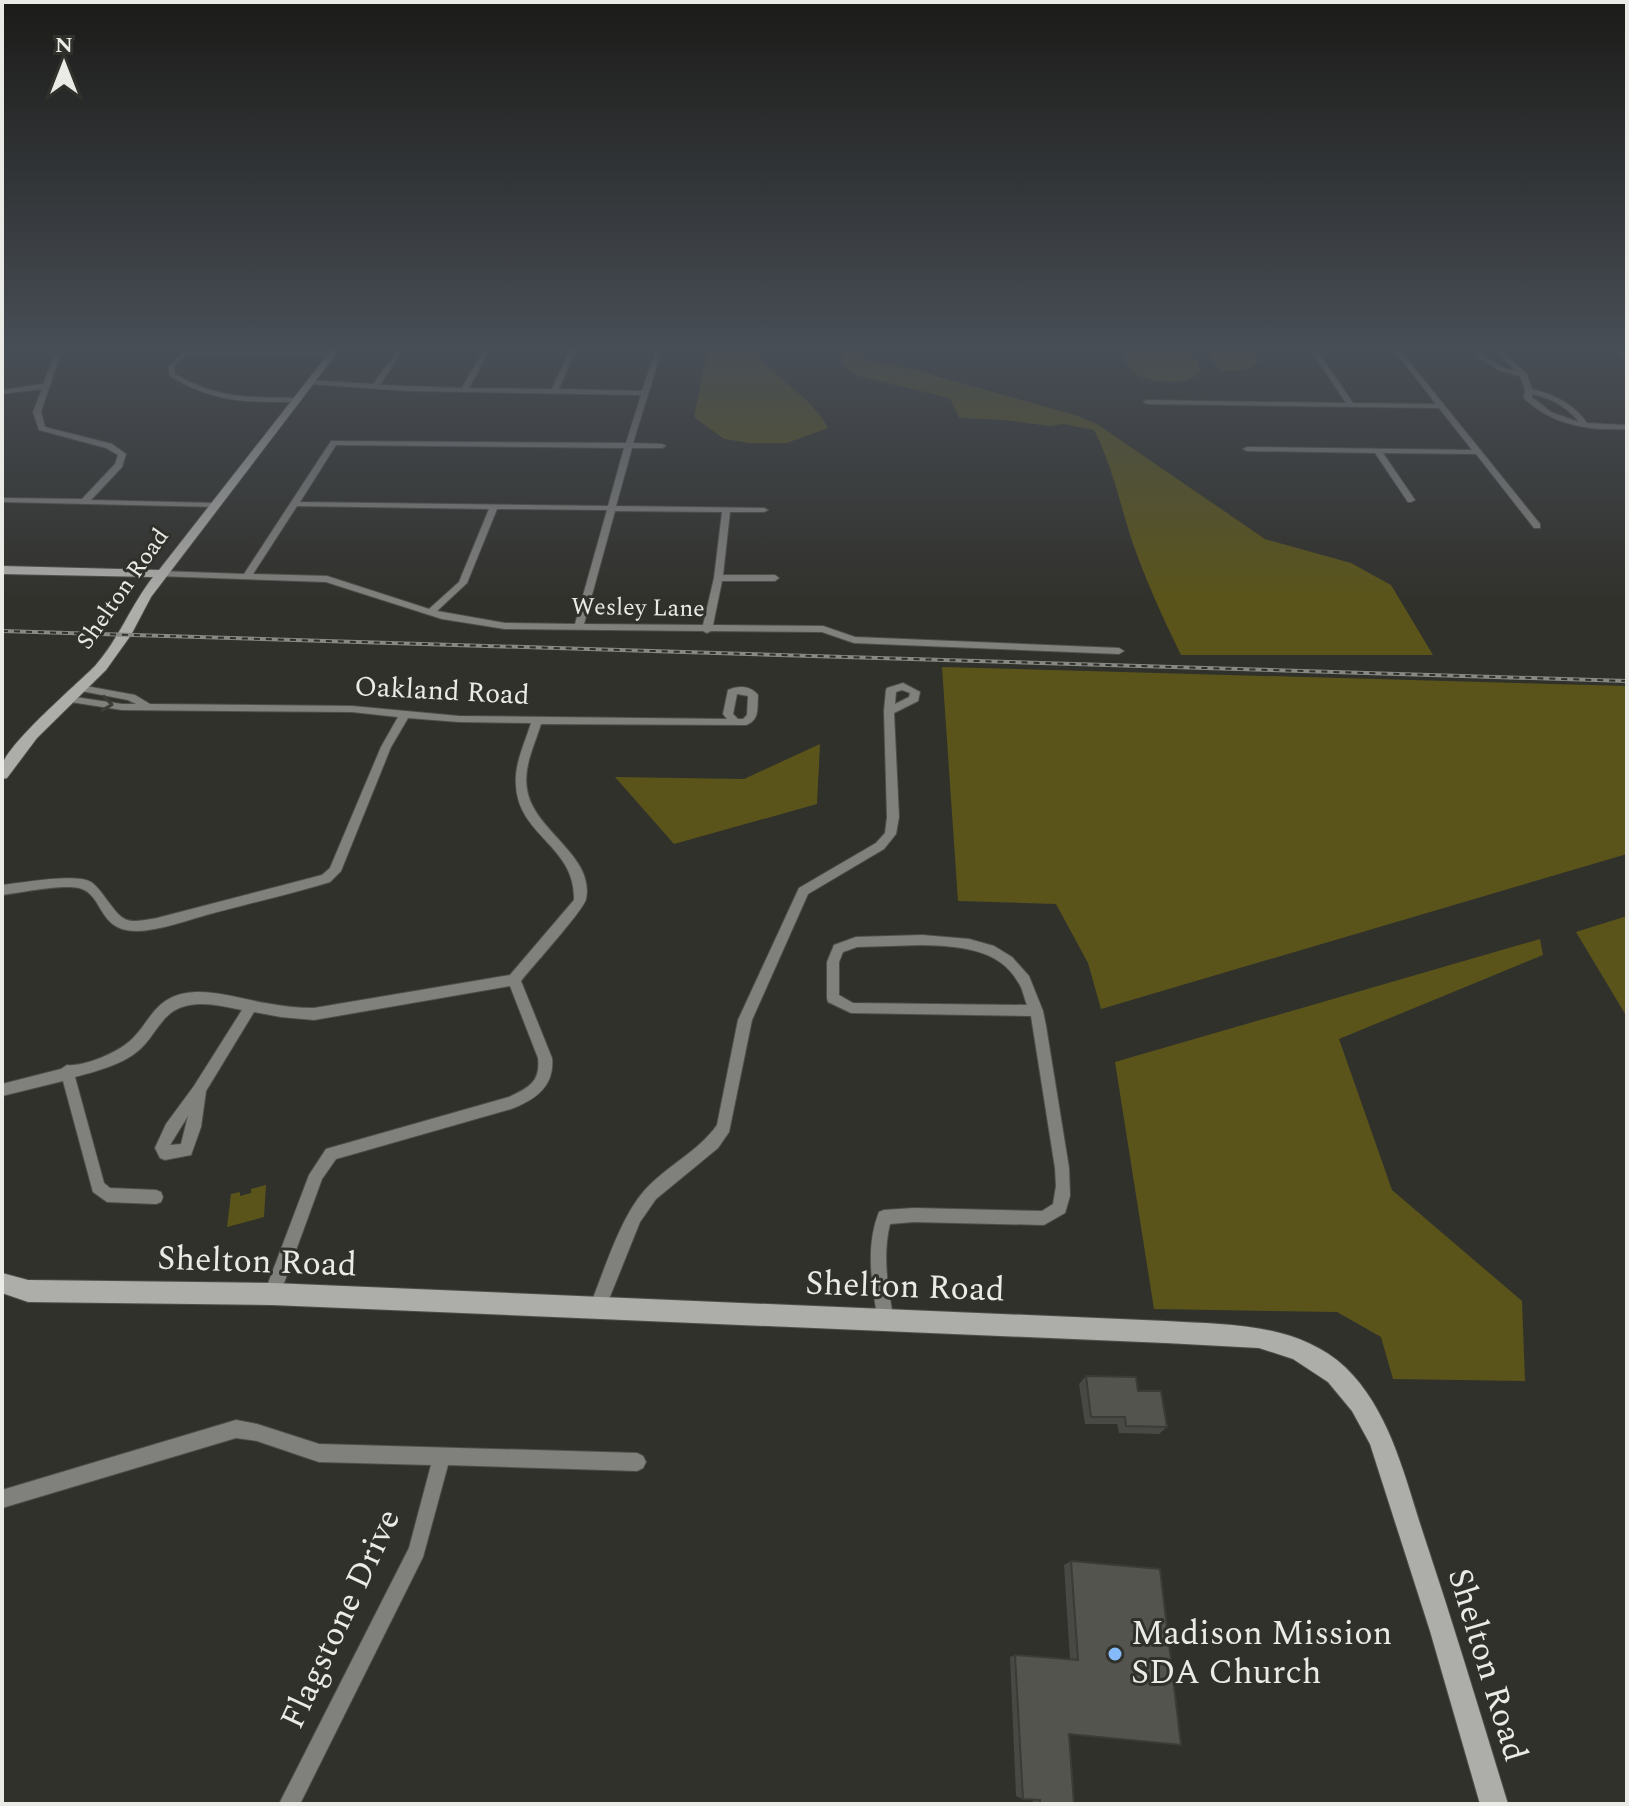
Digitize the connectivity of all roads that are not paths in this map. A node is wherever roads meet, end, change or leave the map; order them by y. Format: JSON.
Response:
{"nodes":[{"id":1,"x":62,"y":433,"type":"edge"},
{"id":2,"x":270,"y":433,"type":"edge"},
{"id":3,"x":633,"y":433,"type":"edge"},
{"id":4,"x":1463,"y":433,"type":"edge"},
{"id":5,"x":629,"y":445,"type":"junction"},
{"id":6,"x":662,"y":446,"type":"dead end"},
{"id":7,"x":1247,"y":449,"type":"dead end"},
{"id":8,"x":1378,"y":451,"type":"junction"},
{"id":9,"x":1478,"y":452,"type":"junction"},
{"id":10,"x":2,"y":500,"type":"edge"},
{"id":11,"x":1411,"y":500,"type":"dead end"},
{"id":12,"x":85,"y":501,"type":"junction"},
{"id":13,"x":295,"y":504,"type":"junction"},
{"id":14,"x":215,"y":505,"type":"junction"},
{"id":15,"x":494,"y":506,"type":"junction"},
{"id":16,"x":612,"y":508,"type":"junction"},
{"id":17,"x":726,"y":509,"type":"junction"},
{"id":18,"x":764,"y":510,"type":"dead end"},
{"id":19,"x":1537,"y":526,"type":"dead end"},
{"id":20,"x":2,"y":570,"type":"edge"},
{"id":21,"x":161,"y":574,"type":"junction"},
{"id":22,"x":248,"y":575,"type":"junction"},
{"id":23,"x":718,"y":578,"type":"junction"},
{"id":24,"x":775,"y":578,"type":"dead end"},
{"id":25,"x":431,"y":612,"type":"junction"},
{"id":26,"x":579,"y":627,"type":"junction"},
{"id":27,"x":707,"y":630,"type":"junction"},
{"id":28,"x":1119,"y":651,"type":"dead end"},
{"id":29,"x":80,"y":688,"type":"junction"},
{"id":30,"x":68,"y":699,"type":"junction"},
{"id":31,"x":146,"y":705,"type":"junction"},
{"id":32,"x":889,"y":711,"type":"dead end"},
{"id":33,"x":405,"y":714,"type":"junction"},
{"id":34,"x":537,"y":720,"type":"junction"},
{"id":35,"x":735,"y":723,"type":"dead end"},
{"id":36,"x":2,"y":774,"type":"edge"},
{"id":37,"x":2,"y":890,"type":"edge"},
{"id":38,"x":514,"y":980,"type":"junction"},
{"id":39,"x":250,"y":1008,"type":"junction"},
{"id":40,"x":1036,"y":1011,"type":"junction"},
{"id":41,"x":67,"y":1071,"type":"junction"},
{"id":42,"x":2,"y":1090,"type":"edge"},
{"id":43,"x":199,"y":1090,"type":"dead end"},
{"id":44,"x":156,"y":1197,"type":"dead end"},
{"id":45,"x":2,"y":1283,"type":"edge"},
{"id":46,"x":272,"y":1294,"type":"junction"},
{"id":47,"x":597,"y":1308,"type":"junction"},
{"id":48,"x":886,"y":1321,"type":"junction"},
{"id":49,"x":441,"y":1458,"type":"junction"},
{"id":50,"x":637,"y":1462,"type":"dead end"},
{"id":51,"x":2,"y":1499,"type":"edge"},
{"id":52,"x":289,"y":1804,"type":"edge"},
{"id":53,"x":1494,"y":1804,"type":"edge"}],
"edges":[{"from":1,"to":12,"type":"street"},
{"from":2,"to":14,"type":"street","name":"Shelton Road"},
{"from":3,"to":5,"type":"street"},
{"from":4,"to":9,"type":"street"},
{"from":5,"to":6,"type":"street"},
{"from":5,"to":13,"type":"street"},
{"from":5,"to":16,"type":"street"},
{"from":7,"to":8,"type":"street"},
{"from":8,"to":9,"type":"street"},
{"from":8,"to":11,"type":"street"},
{"from":9,"to":19,"type":"street"},
{"from":10,"to":12,"type":"street"},
{"from":12,"to":14,"type":"street"},
{"from":13,"to":15,"type":"street"},
{"from":13,"to":22,"type":"street"},
{"from":14,"to":21,"type":"street","name":"Shelton Road"},
{"from":15,"to":16,"type":"street"},
{"from":15,"to":25,"type":"street"},
{"from":16,"to":17,"type":"street"},
{"from":16,"to":26,"type":"street"},
{"from":17,"to":18,"type":"street"},
{"from":17,"to":23,"type":"street"},
{"from":20,"to":21,"type":"street"},
{"from":21,"to":22,"type":"street","name":"Wesley Lane"},
{"from":21,"to":29,"type":"street","name":"Shelton Road"},
{"from":22,"to":25,"type":"street","name":"Wesley Lane"},
{"from":23,"to":24,"type":"street"},
{"from":23,"to":27,"type":"street"},
{"from":25,"to":26,"type":"street","name":"Wesley Lane"},
{"from":26,"to":27,"type":"street","name":"Wesley Lane"},
{"from":27,"to":28,"type":"street","name":"Wesley Lane"},
{"from":29,"to":30,"type":"street","name":"Shelton Road"},
{"from":29,"to":31,"type":"street","name":"Oakland Road"},
{"from":30,"to":31,"type":"street","name":"Oakland Road","one_way":true},
{"from":30,"to":36,"type":"street","name":"Shelton Road"},
{"from":31,"to":33,"type":"street","name":"Oakland Road"},
{"from":32,"to":47,"type":"street"},
{"from":33,"to":34,"type":"street","name":"Oakland Road"},
{"from":33,"to":37,"type":"street"},
{"from":34,"to":35,"type":"street","name":"Oakland Road"},
{"from":34,"to":38,"type":"street"},
{"from":38,"to":39,"type":"street"},
{"from":38,"to":46,"type":"street"},
{"from":39,"to":41,"type":"street"},
{"from":39,"to":43,"type":"street"},
{"from":40,"to":40,"type":"street"},
{"from":40,"to":48,"type":"street"},
{"from":41,"to":42,"type":"street"},
{"from":41,"to":44,"type":"street"},
{"from":45,"to":46,"type":"street","name":"Shelton Road"},
{"from":46,"to":47,"type":"street","name":"Shelton Road"},
{"from":47,"to":48,"type":"street","name":"Shelton Road"},
{"from":48,"to":53,"type":"street","name":"Shelton Road"},
{"from":49,"to":50,"type":"street"},
{"from":49,"to":51,"type":"street"},
{"from":49,"to":52,"type":"street","name":"Flagstone Drive"}]}
